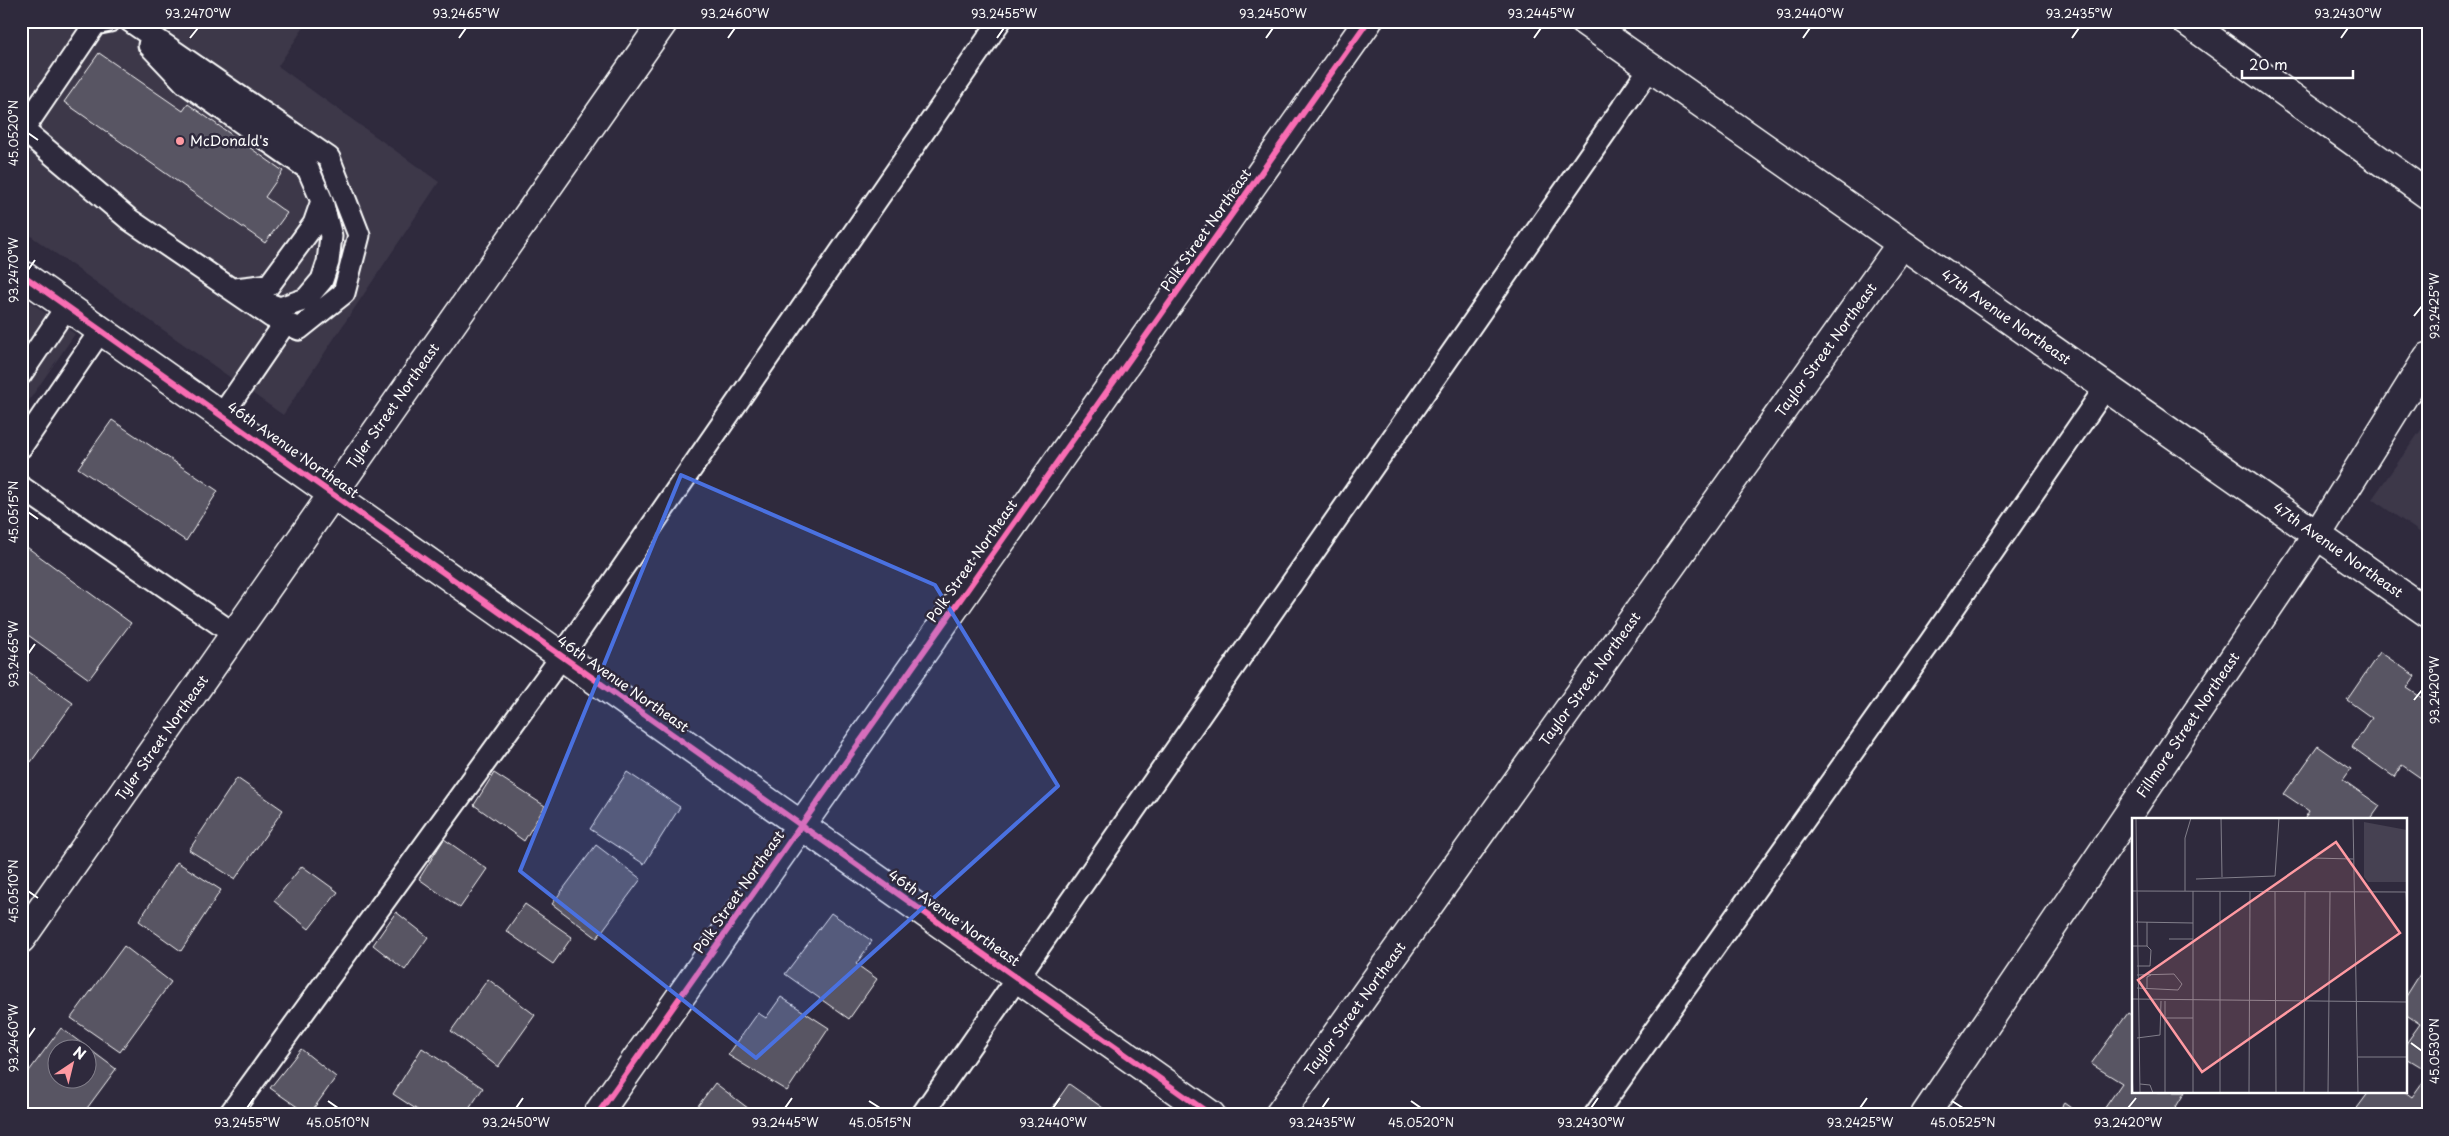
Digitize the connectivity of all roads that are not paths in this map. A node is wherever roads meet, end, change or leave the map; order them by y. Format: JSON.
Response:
{"nodes":[{"id":1,"x":110,"y":21,"type":"edge"},
{"id":2,"x":129,"y":21,"type":"edge"},
{"id":3,"x":664,"y":21,"type":"edge"},
{"id":4,"x":1000,"y":21,"type":"edge"},
{"id":5,"x":1368,"y":21,"type":"edge"},
{"id":6,"x":1584,"y":21,"type":"edge"},
{"id":7,"x":2186,"y":21,"type":"edge"},
{"id":8,"x":1650,"y":68,"type":"junction"},
{"id":9,"x":22,"y":129,"type":"edge"},
{"id":10,"x":2428,"y":195,"type":"edge"},
{"id":11,"x":322,"y":201,"type":"junction"},
{"id":12,"x":1901,"y":244,"type":"junction"},
{"id":13,"x":21,"y":274,"type":"edge"},
{"id":14,"x":232,"y":290,"type":"junction"},
{"id":15,"x":68,"y":306,"type":"junction"},
{"id":16,"x":285,"y":323,"type":"junction"},
{"id":17,"x":101,"y":330,"type":"junction"},
{"id":18,"x":2428,"y":357,"type":"edge"},
{"id":19,"x":21,"y":374,"type":"edge"},
{"id":20,"x":2106,"y":387,"type":"junction"},
{"id":21,"x":222,"y":415,"type":"junction"},
{"id":22,"x":21,"y":447,"type":"edge"},
{"id":23,"x":21,"y":487,"type":"edge"},
{"id":24,"x":332,"y":493,"type":"junction"},
{"id":25,"x":2316,"y":535,"type":"junction"},
{"id":26,"x":2428,"y":613,"type":"edge"},
{"id":27,"x":234,"y":634,"type":"junction"},
{"id":28,"x":562,"y":656,"type":"junction"},
{"id":29,"x":801,"y":825,"type":"junction"},
{"id":30,"x":21,"y":939,"type":"edge"},
{"id":31,"x":1016,"y":977,"type":"junction"},
{"id":32,"x":229,"y":1115,"type":"edge"},
{"id":33,"x":597,"y":1115,"type":"edge"},
{"id":34,"x":922,"y":1115,"type":"edge"},
{"id":35,"x":1211,"y":1115,"type":"edge"},
{"id":36,"x":1279,"y":1115,"type":"edge"},
{"id":37,"x":1595,"y":1115,"type":"edge"},
{"id":38,"x":1925,"y":1115,"type":"edge"}],
"edges":[{"from":1,"to":9,"type":"lane"},
{"from":2,"to":11,"type":"lane"},
{"from":2,"to":16,"type":"lane"},
{"from":3,"to":24,"type":"street","name":"Tyler Street Northeast"},
{"from":4,"to":28,"type":"lane"},
{"from":5,"to":29,"type":"street","name":"Polk Street Northeast"},
{"from":6,"to":8,"type":"street","name":"47th Avenue Northeast"},
{"from":7,"to":10,"type":"street"},
{"from":8,"to":12,"type":"street","name":"47th Avenue Northeast"},
{"from":8,"to":31,"type":"lane"},
{"from":9,"to":14,"type":"lane"},
{"from":11,"to":14,"type":"lane"},
{"from":11,"to":14,"type":"lane"},
{"from":12,"to":20,"type":"street","name":"47th Avenue Northeast"},
{"from":12,"to":36,"type":"street","name":"Taylor Street Northeast"},
{"from":13,"to":15,"type":"street","name":"46th Avenue Northeast"},
{"from":14,"to":16,"type":"lane"},
{"from":15,"to":17,"type":"street","name":"46th Avenue Northeast"},
{"from":15,"to":19,"type":"lane"},
{"from":16,"to":21,"type":"lane"},
{"from":17,"to":21,"type":"street","name":"46th Avenue Northeast"},
{"from":17,"to":22,"type":"lane"},
{"from":18,"to":25,"type":"street","name":"Fillmore Street Northeast"},
{"from":20,"to":25,"type":"street","name":"47th Avenue Northeast"},
{"from":20,"to":37,"type":"lane"},
{"from":21,"to":24,"type":"street","name":"46th Avenue Northeast"},
{"from":23,"to":27,"type":"lane"},
{"from":24,"to":27,"type":"street","name":"Tyler Street Northeast"},
{"from":24,"to":28,"type":"street","name":"46th Avenue Northeast"},
{"from":25,"to":26,"type":"street","name":"47th Avenue Northeast"},
{"from":25,"to":38,"type":"street","name":"Fillmore Street Northeast"},
{"from":27,"to":30,"type":"street","name":"Tyler Street Northeast"},
{"from":28,"to":29,"type":"street","name":"46th Avenue Northeast"},
{"from":28,"to":32,"type":"lane"},
{"from":29,"to":31,"type":"street","name":"46th Avenue Northeast"},
{"from":29,"to":33,"type":"street","name":"Polk Street Northeast"},
{"from":31,"to":34,"type":"lane"},
{"from":31,"to":35,"type":"street","name":"46th Avenue Northeast"}]}
